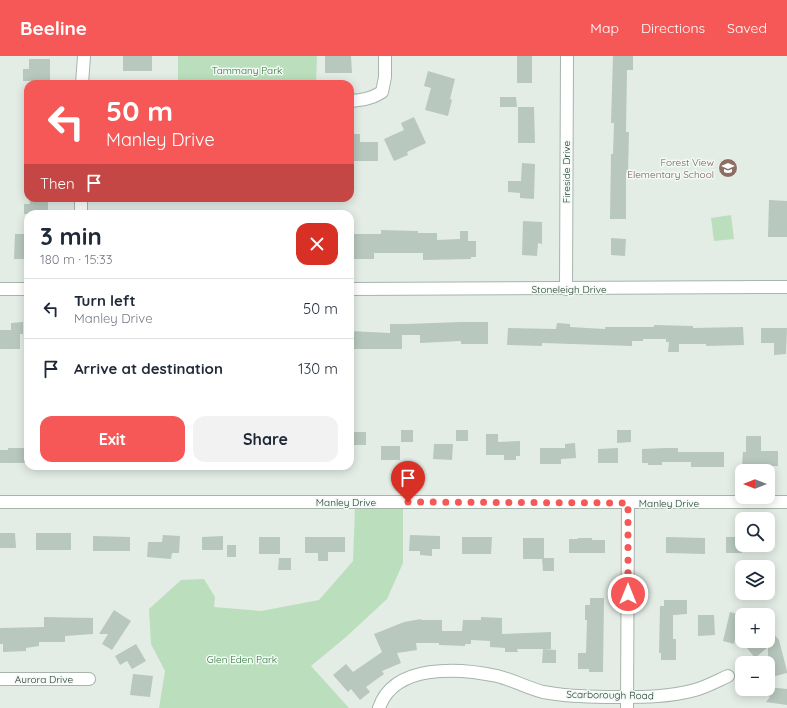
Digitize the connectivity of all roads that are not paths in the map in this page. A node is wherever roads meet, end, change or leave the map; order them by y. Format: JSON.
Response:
{"nodes":[{"id":1,"x":84,"y":56,"type":"edge"},
{"id":2,"x":385,"y":56,"type":"edge"},
{"id":3,"x":567,"y":56,"type":"edge"},
{"id":4,"x":82,"y":80,"type":"edge"},
{"id":5,"x":354,"y":101,"type":"edge"},
{"id":6,"x":787,"y":287,"type":"edge"},
{"id":7,"x":0,"y":289,"type":"edge"},
{"id":8,"x":24,"y":289,"type":"edge"},
{"id":9,"x":354,"y":289,"type":"edge"},
{"id":10,"x":566,"y":289,"type":"junction"},
{"id":11,"x":0,"y":502,"type":"edge"},
{"id":12,"x":787,"y":502,"type":"edge"},
{"id":13,"x":628,"y":503,"type":"junction"},
{"id":14,"x":728,"y":676,"type":"dead end"},
{"id":15,"x":0,"y":678,"type":"edge"},
{"id":16,"x":88,"y":679,"type":"dead end"},
{"id":17,"x":627,"y":702,"type":"edge"},
{"id":18,"x":380,"y":705,"type":"edge"}],
"edges":[{"from":1,"to":4,"type":"street"},
{"from":2,"to":5,"type":"street"},
{"from":3,"to":10,"type":"street","name":"Fireside Drive"},
{"from":6,"to":10,"type":"street","name":"Stoneleigh Drive"},
{"from":7,"to":8,"type":"street"},
{"from":9,"to":10,"type":"street","name":"Stoneleigh Drive"},
{"from":11,"to":13,"type":"street","name":"Manley Drive"},
{"from":12,"to":13,"type":"street","name":"Manley Drive"},
{"from":13,"to":17,"type":"street"},
{"from":14,"to":17,"type":"street","name":"Scarborough Road"},
{"from":15,"to":16,"type":"street","name":"Aurora Drive"},
{"from":17,"to":18,"type":"street","name":"Scarborough Road"}]}
